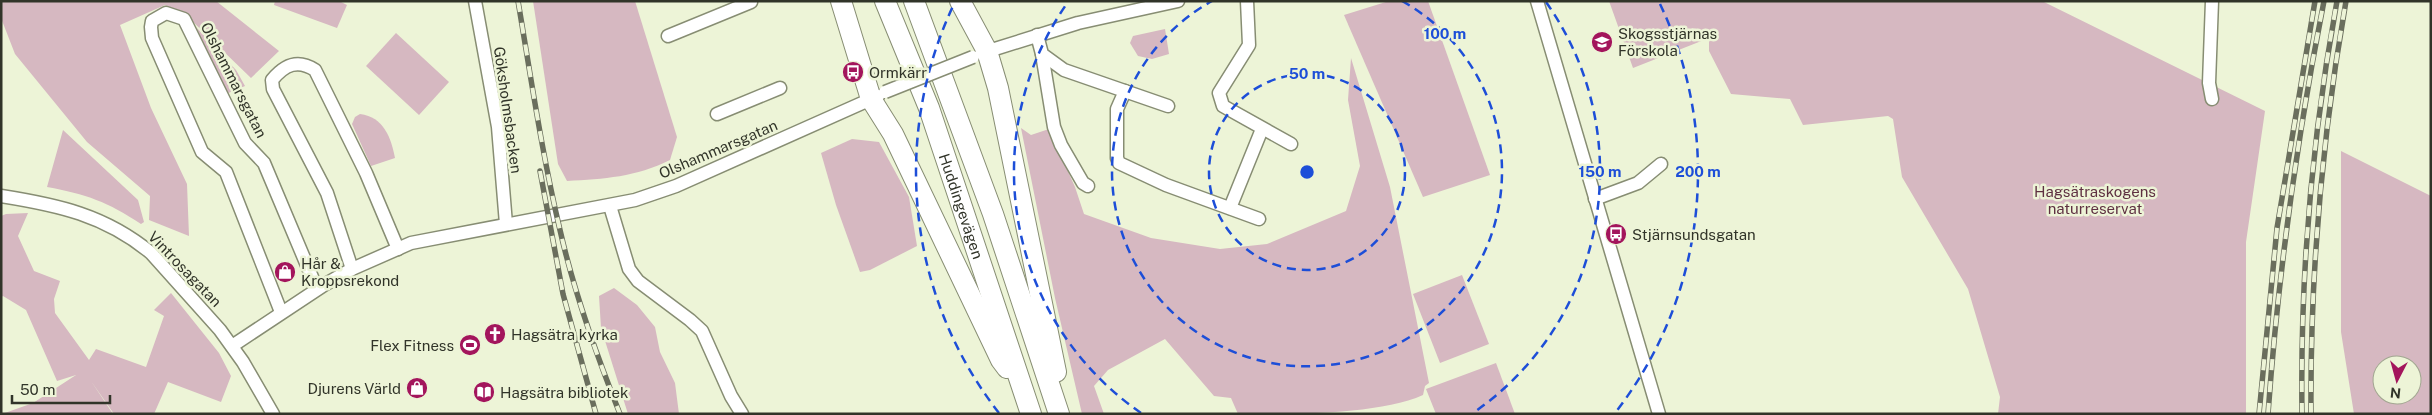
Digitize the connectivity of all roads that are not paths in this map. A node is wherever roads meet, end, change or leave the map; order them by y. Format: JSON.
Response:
{"nodes":[{"id":1,"x":475,"y":1,"type":"edge"},
{"id":2,"x":842,"y":1,"type":"edge"},
{"id":3,"x":885,"y":1,"type":"edge"},
{"id":4,"x":914,"y":1,"type":"edge"},
{"id":5,"x":960,"y":1,"type":"edge"},
{"id":6,"x":1178,"y":1,"type":"edge"},
{"id":7,"x":1247,"y":1,"type":"edge"},
{"id":8,"x":1537,"y":1,"type":"edge"},
{"id":9,"x":2212,"y":1,"type":"edge"},
{"id":10,"x":751,"y":2,"type":"edge"},
{"id":11,"x":1038,"y":35,"type":"junction"},
{"id":12,"x":668,"y":36,"type":"dead end"},
{"id":13,"x":980,"y":54,"type":"junction"},
{"id":14,"x":1042,"y":54,"type":"junction"},
{"id":15,"x":780,"y":88,"type":"dead end"},
{"id":16,"x":1125,"y":91,"type":"junction"},
{"id":17,"x":878,"y":95,"type":"junction"},
{"id":18,"x":2212,"y":99,"type":"dead end"},
{"id":19,"x":1168,"y":106,"type":"dead end"},
{"id":20,"x":717,"y":114,"type":"dead end"},
{"id":21,"x":1262,"y":129,"type":"junction"},
{"id":22,"x":1291,"y":144,"type":"dead end"},
{"id":23,"x":1661,"y":164,"type":"dead end"},
{"id":24,"x":1088,"y":186,"type":"dead end"},
{"id":25,"x":1,"y":196,"type":"edge"},
{"id":26,"x":1595,"y":199,"type":"junction"},
{"id":27,"x":610,"y":206,"type":"junction"},
{"id":28,"x":1230,"y":208,"type":"junction"},
{"id":29,"x":1259,"y":219,"type":"dead end"},
{"id":30,"x":506,"y":224,"type":"junction"},
{"id":31,"x":398,"y":249,"type":"junction"},
{"id":32,"x":352,"y":269,"type":"junction"},
{"id":33,"x":317,"y":289,"type":"junction"},
{"id":34,"x":281,"y":312,"type":"junction"},
{"id":35,"x":232,"y":346,"type":"junction"},
{"id":36,"x":1023,"y":389,"type":"junction"},
{"id":37,"x":273,"y":414,"type":"edge"},
{"id":38,"x":742,"y":414,"type":"edge"},
{"id":39,"x":1031,"y":414,"type":"edge"},
{"id":40,"x":1059,"y":414,"type":"edge"},
{"id":41,"x":1659,"y":414,"type":"edge"}],
"edges":[{"from":1,"to":30,"type":"street","name":"Göksholmsbacken"},
{"from":2,"to":17,"type":"main road"},
{"from":3,"to":36,"type":"main road","name":"Huddingevägen"},
{"from":4,"to":40,"type":"main road","name":"Huddingevägen"},
{"from":5,"to":13,"type":"main road"},
{"from":6,"to":11,"type":"street","name":"Olshammarsgatan"},
{"from":7,"to":21,"type":"street"},
{"from":8,"to":26,"type":"street"},
{"from":9,"to":18,"type":"street"},
{"from":10,"to":12,"type":"street"},
{"from":11,"to":13,"type":"street","name":"Olshammarsgatan"},
{"from":11,"to":14,"type":"street"},
{"from":13,"to":17,"type":"street","name":"Olshammarsgatan","bridge":true},
{"from":13,"to":40,"type":"main road"},
{"from":14,"to":16,"type":"street"},
{"from":14,"to":24,"type":"street"},
{"from":15,"to":20,"type":"street"},
{"from":16,"to":19,"type":"street"},
{"from":16,"to":28,"type":"street"},
{"from":17,"to":27,"type":"street","name":"Olshammarsgatan"},
{"from":17,"to":36,"type":"main road"},
{"from":21,"to":22,"type":"street"},
{"from":21,"to":28,"type":"street"},
{"from":23,"to":26,"type":"street"},
{"from":25,"to":35,"type":"street","name":"Vintrosagatan"},
{"from":26,"to":41,"type":"street"},
{"from":27,"to":30,"type":"street","name":"Olshammarsgatan"},
{"from":27,"to":38,"type":"street"},
{"from":28,"to":29,"type":"street"},
{"from":30,"to":31,"type":"street","name":"Olshammarsgatan"},
{"from":31,"to":32,"type":"street","name":"Olshammarsgatan"},
{"from":31,"to":32,"type":"street","name":"Olshammarsgatan"},
{"from":32,"to":33,"type":"street","name":"Olshammarsgatan"},
{"from":33,"to":34,"type":"street","name":"Olshammarsgatan"},
{"from":33,"to":34,"type":"street","name":"Olshammarsgatan"},
{"from":34,"to":35,"type":"street","name":"Olshammarsgatan"},
{"from":35,"to":37,"type":"street","name":"Vintrosagatan"},
{"from":36,"to":39,"type":"main road","name":"Huddingevägen"}]}
